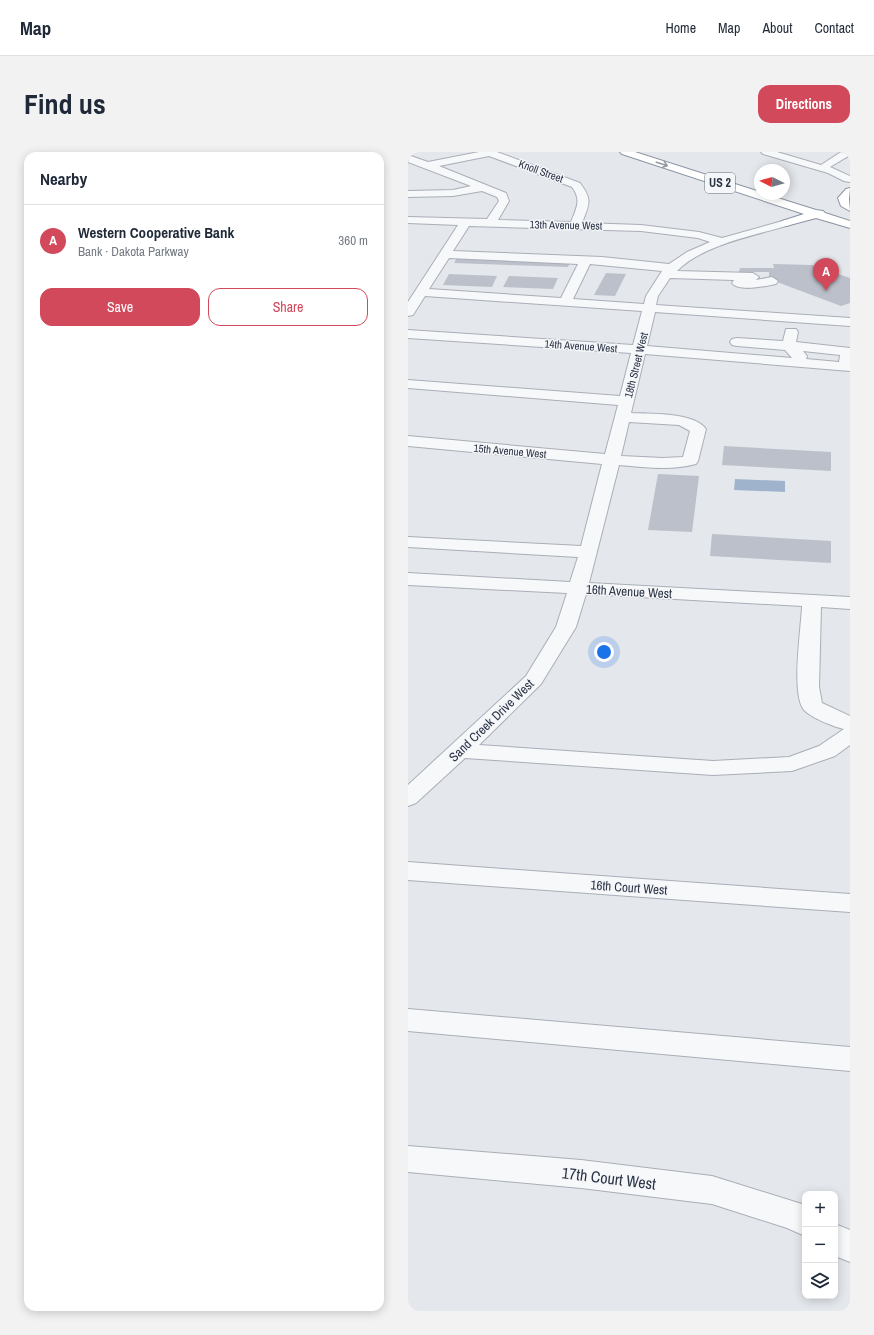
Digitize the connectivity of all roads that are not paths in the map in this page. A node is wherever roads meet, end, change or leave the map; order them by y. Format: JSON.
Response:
{"nodes":[{"id":1,"x":488,"y":152,"type":"edge"},
{"id":2,"x":625,"y":152,"type":"edge"},
{"id":3,"x":655,"y":152,"type":"edge"},
{"id":4,"x":766,"y":152,"type":"edge"},
{"id":5,"x":848,"y":152,"type":"edge"},
{"id":6,"x":408,"y":158,"type":"edge"},
{"id":7,"x":428,"y":166,"type":"junction"},
{"id":8,"x":822,"y":168,"type":"junction"},
{"id":9,"x":408,"y":169,"type":"edge"},
{"id":10,"x":848,"y":180,"type":"dead end"},
{"id":11,"x":754,"y":184,"type":"edge"},
{"id":12,"x":484,"y":187,"type":"junction"},
{"id":13,"x":754,"y":189,"type":"edge"},
{"id":14,"x":850,"y":191,"type":"edge"},
{"id":15,"x":408,"y":194,"type":"edge"},
{"id":16,"x":790,"y":199,"type":"edge"},
{"id":17,"x":785,"y":200,"type":"edge"},
{"id":18,"x":788,"y":200,"type":"edge"},
{"id":19,"x":850,"y":208,"type":"edge"},
{"id":20,"x":815,"y":214,"type":"junction"},
{"id":21,"x":850,"y":214,"type":"edge"},
{"id":22,"x":408,"y":220,"type":"edge"},
{"id":23,"x":850,"y":221,"type":"edge"},
{"id":24,"x":466,"y":222,"type":"junction"},
{"id":25,"x":490,"y":223,"type":"junction"},
{"id":26,"x":786,"y":223,"type":"junction"},
{"id":27,"x":575,"y":225,"type":"junction"},
{"id":28,"x":850,"y":225,"type":"edge"},
{"id":29,"x":723,"y":242,"type":"junction"},
{"id":30,"x":445,"y":254,"type":"junction"},
{"id":31,"x":586,"y":260,"type":"junction"},
{"id":32,"x":668,"y":271,"type":"junction"},
{"id":33,"x":754,"y":277,"type":"dead end"},
{"id":34,"x":772,"y":281,"type":"dead end"},
{"id":35,"x":697,"y":282,"type":"dead end"},
{"id":36,"x":421,"y":292,"type":"junction"},
{"id":37,"x":565,"y":302,"type":"junction"},
{"id":38,"x":716,"y":305,"type":"dead end"},
{"id":39,"x":649,"y":308,"type":"junction"},
{"id":40,"x":408,"y":312,"type":"edge"},
{"id":41,"x":850,"y":314,"type":"edge"},
{"id":42,"x":850,"y":322,"type":"edge"},
{"id":43,"x":792,"y":326,"type":"dead end"},
{"id":44,"x":408,"y":334,"type":"edge"},
{"id":45,"x":737,"y":342,"type":"dead end"},
{"id":46,"x":789,"y":346,"type":"junction"},
{"id":47,"x":640,"y":350,"type":"junction"},
{"id":48,"x":797,"y":363,"type":"junction"},
{"id":49,"x":847,"y":367,"type":"edge"},
{"id":50,"x":408,"y":384,"type":"edge"},
{"id":51,"x":627,"y":401,"type":"junction"},
{"id":52,"x":623,"y":416,"type":"junction"},
{"id":53,"x":408,"y":441,"type":"edge"},
{"id":54,"x":612,"y":460,"type":"junction"},
{"id":55,"x":408,"y":542,"type":"edge"},
{"id":56,"x":589,"y":552,"type":"junction"},
{"id":57,"x":408,"y":578,"type":"edge"},
{"id":58,"x":579,"y":589,"type":"junction"},
{"id":59,"x":812,"y":601,"type":"junction"},
{"id":60,"x":850,"y":603,"type":"edge"},
{"id":61,"x":850,"y":723,"type":"edge"},
{"id":62,"x":850,"y":734,"type":"edge"},
{"id":63,"x":461,"y":751,"type":"junction"},
{"id":64,"x":408,"y":798,"type":"edge"},
{"id":65,"x":408,"y":871,"type":"edge"},
{"id":66,"x":850,"y":904,"type":"edge"},
{"id":67,"x":408,"y":1020,"type":"edge"},
{"id":68,"x":850,"y":1059,"type":"edge"},
{"id":69,"x":408,"y":1159,"type":"edge"},
{"id":70,"x":802,"y":1219,"type":"edge"},
{"id":71,"x":838,"y":1241,"type":"edge"},
{"id":72,"x":850,"y":1247,"type":"edge"}],
"edges":[{"from":1,"to":7,"type":"street"},
{"from":1,"to":27,"type":"street","name":"Knoll Street"},
{"from":2,"to":13,"type":"highway","number":"US 2","one_way":true},
{"from":3,"to":11,"type":"highway","number":"US 2"},
{"from":4,"to":8,"type":"street"},
{"from":5,"to":8,"type":"street"},
{"from":6,"to":7,"type":"street"},
{"from":7,"to":9,"type":"street"},
{"from":7,"to":12,"type":"street"},
{"from":8,"to":10,"type":"street"},
{"from":12,"to":15,"type":"street"},
{"from":12,"to":25,"type":"street"},
{"from":14,"to":19,"type":"highway"},
{"from":16,"to":21,"type":"highway","number":"US 2"},
{"from":17,"to":26,"type":"highway"},
{"from":18,"to":20,"type":"highway","number":"US 2"},
{"from":20,"to":23,"type":"highway"},
{"from":20,"to":26,"type":"highway"},
{"from":20,"to":28,"type":"highway","number":"US 2"},
{"from":22,"to":24,"type":"street","name":"13th Avenue West"},
{"from":24,"to":25,"type":"street","name":"13th Avenue West"},
{"from":24,"to":30,"type":"street"},
{"from":25,"to":27,"type":"street","name":"13th Avenue West"},
{"from":26,"to":28,"type":"highway"},
{"from":26,"to":29,"type":"street","name":"18th Street West"},
{"from":27,"to":29,"type":"street","name":"13th Avenue West"},
{"from":29,"to":32,"type":"street","name":"18th Street West"},
{"from":30,"to":31,"type":"street"},
{"from":30,"to":36,"type":"street"},
{"from":31,"to":32,"type":"street"},
{"from":31,"to":37,"type":"street"},
{"from":32,"to":33,"type":"street"},
{"from":32,"to":39,"type":"street","name":"18th Street West"},
{"from":34,"to":35,"type":"street"},
{"from":36,"to":37,"type":"street"},
{"from":36,"to":40,"type":"street"},
{"from":37,"to":39,"type":"street"},
{"from":38,"to":41,"type":"street"},
{"from":39,"to":42,"type":"street"},
{"from":39,"to":47,"type":"street","name":"18th Street West"},
{"from":43,"to":46,"type":"street"},
{"from":44,"to":47,"type":"street","name":"14th Avenue West"},
{"from":45,"to":46,"type":"street"},
{"from":46,"to":48,"type":"street"},
{"from":46,"to":49,"type":"street"},
{"from":47,"to":48,"type":"street","name":"14th Avenue West"},
{"from":47,"to":51,"type":"street","name":"18th Street West"},
{"from":48,"to":49,"type":"street","name":"14th Avenue West"},
{"from":50,"to":51,"type":"street"},
{"from":51,"to":52,"type":"street","name":"18th Street West"},
{"from":52,"to":54,"type":"street","name":"18th Street West"},
{"from":52,"to":54,"type":"street","name":"15th Avenue West"},
{"from":53,"to":54,"type":"street","name":"15th Avenue West"},
{"from":54,"to":56,"type":"street","name":"18th Street West"},
{"from":55,"to":56,"type":"street"},
{"from":56,"to":58,"type":"street","name":"18th Street West"},
{"from":57,"to":58,"type":"street","name":"16th Avenue West"},
{"from":58,"to":59,"type":"street","name":"16th Avenue West"},
{"from":58,"to":63,"type":"street","name":"Sand Creek Drive West"},
{"from":59,"to":60,"type":"street","name":"16th Avenue West"},
{"from":59,"to":61,"type":"street"},
{"from":62,"to":63,"type":"street"},
{"from":63,"to":64,"type":"street","name":"Sand Creek Drive West"},
{"from":65,"to":66,"type":"street","name":"16th Court West"},
{"from":67,"to":68,"type":"street"},
{"from":69,"to":70,"type":"street","name":"17th Court West"},
{"from":71,"to":72,"type":"street"}]}
